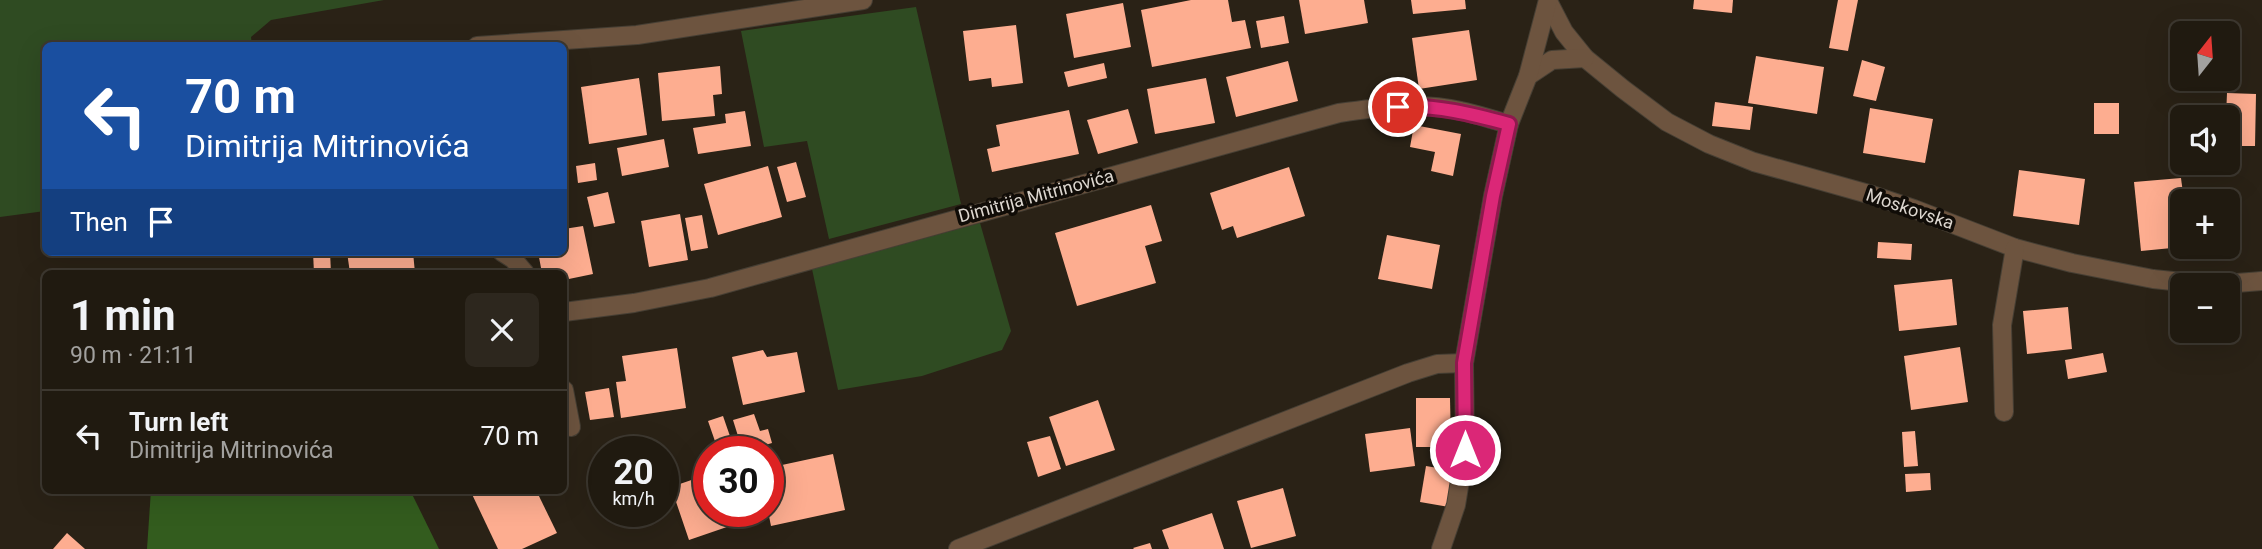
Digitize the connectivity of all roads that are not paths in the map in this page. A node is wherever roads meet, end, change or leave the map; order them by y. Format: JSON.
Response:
{"nodes":[{"id":1,"x":863,"y":0,"type":"edge"},
{"id":2,"x":1548,"y":1,"type":"edge"},
{"id":3,"x":535,"y":42,"type":"edge"},
{"id":4,"x":1585,"y":58,"type":"junction"},
{"id":5,"x":1528,"y":76,"type":"junction"},
{"id":6,"x":1509,"y":124,"type":"junction"},
{"id":7,"x":2015,"y":248,"type":"junction"},
{"id":8,"x":508,"y":256,"type":"edge"},
{"id":9,"x":522,"y":270,"type":"edge"},
{"id":10,"x":2262,"y":281,"type":"edge"},
{"id":11,"x":567,"y":312,"type":"edge"},
{"id":12,"x":1464,"y":363,"type":"junction"},
{"id":13,"x":567,"y":406,"type":"edge"},
{"id":14,"x":2004,"y":412,"type":"dead end"},
{"id":15,"x":571,"y":427,"type":"dead end"},
{"id":16,"x":958,"y":549,"type":"edge"},
{"id":17,"x":1441,"y":549,"type":"edge"}],
"edges":[{"from":1,"to":3,"type":"street"},
{"from":2,"to":4,"type":"street","name":"Moskovska"},
{"from":2,"to":5,"type":"street"},
{"from":4,"to":5,"type":"street"},
{"from":4,"to":7,"type":"street","name":"Moskovska"},
{"from":5,"to":6,"type":"street"},
{"from":6,"to":11,"type":"street","name":"Dimitrija Mitrinovića"},
{"from":6,"to":12,"type":"street"},
{"from":7,"to":10,"type":"street","name":"Moskovska"},
{"from":7,"to":14,"type":"street"},
{"from":8,"to":9,"type":"street"},
{"from":12,"to":16,"type":"street"},
{"from":12,"to":17,"type":"street"},
{"from":13,"to":15,"type":"street"}]}
